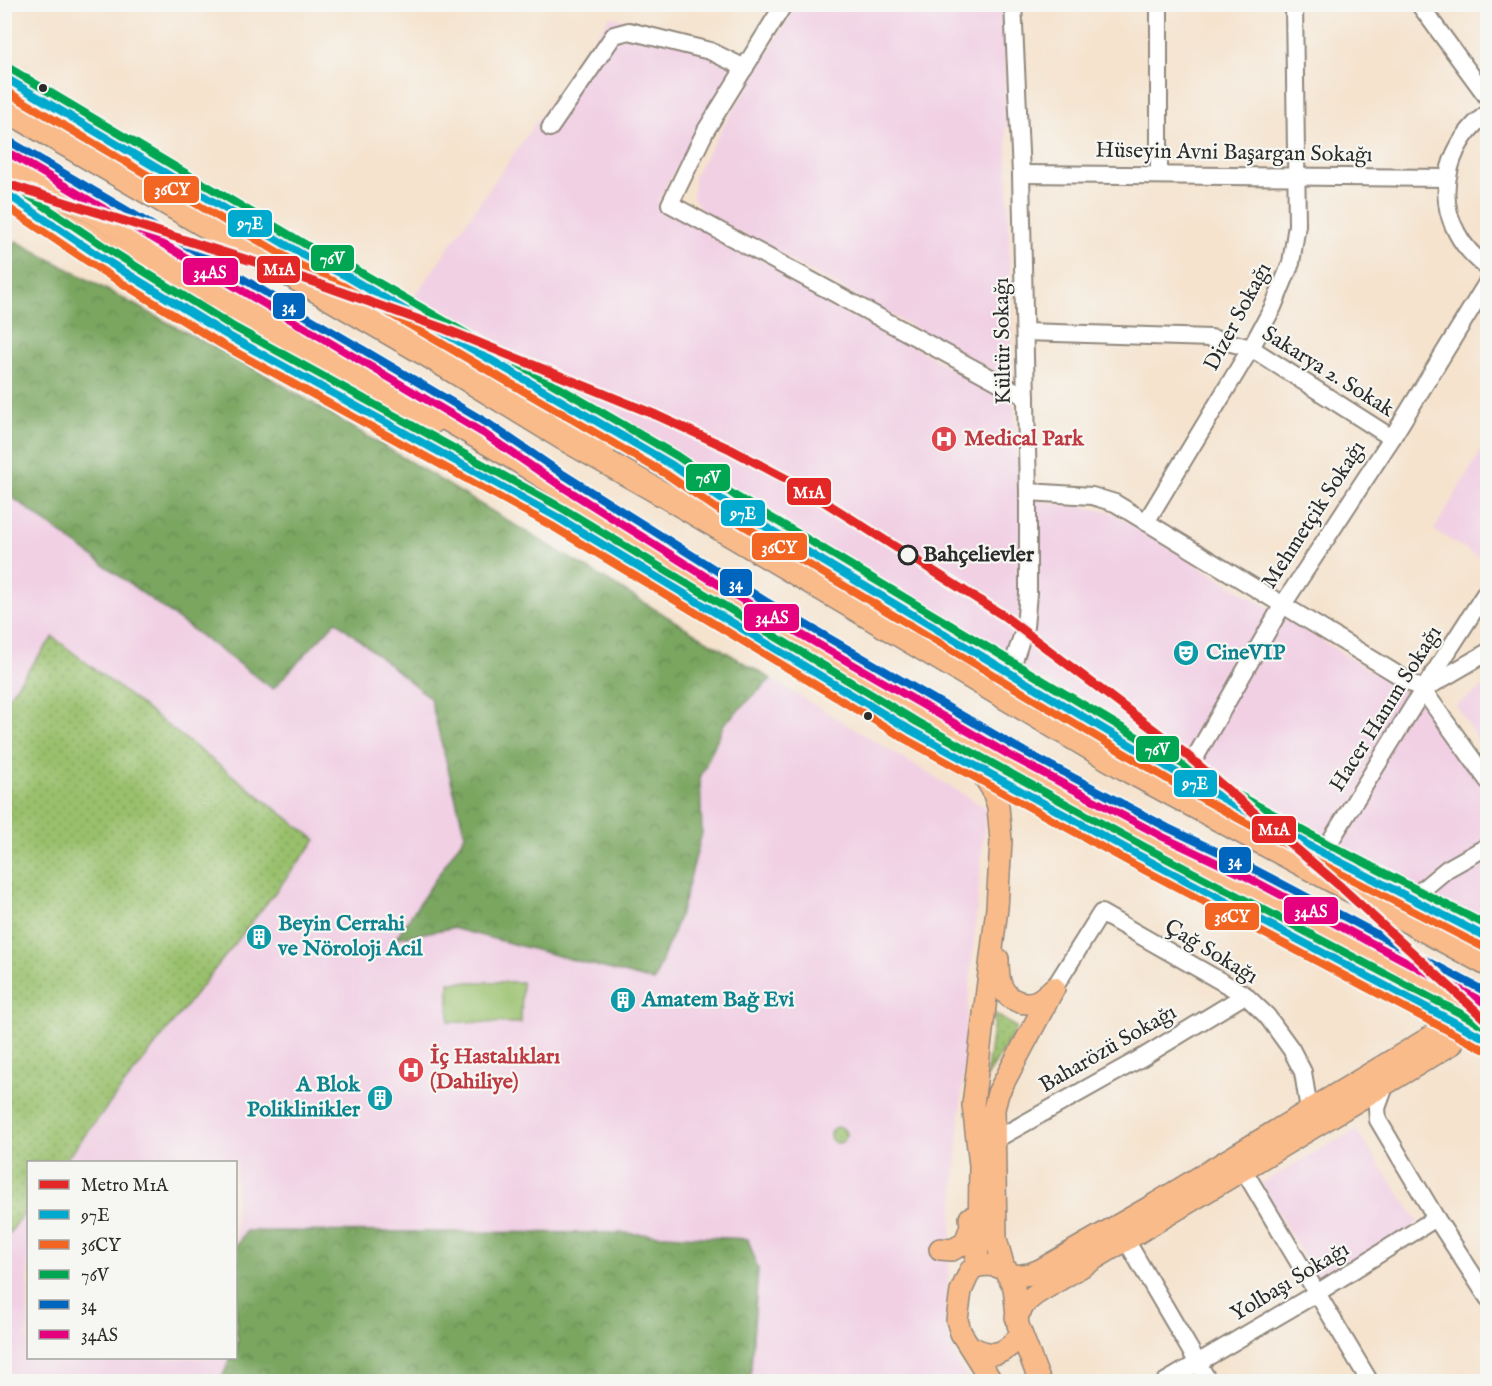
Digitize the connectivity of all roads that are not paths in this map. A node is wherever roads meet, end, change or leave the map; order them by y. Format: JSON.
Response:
{"nodes":[{"id":1,"x":784,"y":4,"type":"edge"},
{"id":2,"x":1013,"y":4,"type":"edge"},
{"id":3,"x":1159,"y":4,"type":"edge"},
{"id":4,"x":1294,"y":4,"type":"edge"},
{"id":5,"x":1419,"y":4,"type":"edge"},
{"id":6,"x":745,"y":68,"type":"junction"},
{"id":7,"x":6,"y":78,"type":"edge"},
{"id":8,"x":1488,"y":98,"type":"edge"},
{"id":9,"x":4,"y":108,"type":"edge"},
{"id":10,"x":1488,"y":113,"type":"edge"},
{"id":11,"x":550,"y":128,"type":"dead end"},
{"id":12,"x":4,"y":160,"type":"edge"},
{"id":13,"x":1021,"y":174,"type":"junction"},
{"id":14,"x":1159,"y":175,"type":"junction"},
{"id":15,"x":1296,"y":176,"type":"junction"},
{"id":16,"x":1447,"y":178,"type":"junction"},
{"id":17,"x":4,"y":192,"type":"edge"},
{"id":18,"x":303,"y":255,"type":"junction"},
{"id":19,"x":1488,"y":268,"type":"edge"},
{"id":20,"x":1488,"y":281,"type":"edge"},
{"id":21,"x":1025,"y":332,"type":"junction"},
{"id":22,"x":1251,"y":348,"type":"junction"},
{"id":23,"x":1026,"y":397,"type":"junction"},
{"id":24,"x":458,"y":425,"type":"junction"},
{"id":25,"x":1392,"y":438,"type":"junction"},
{"id":26,"x":1029,"y":492,"type":"junction"},
{"id":27,"x":666,"y":496,"type":"junction"},
{"id":28,"x":1146,"y":522,"type":"junction"},
{"id":29,"x":1488,"y":589,"type":"edge"},
{"id":30,"x":1282,"y":606,"type":"junction"},
{"id":31,"x":1488,"y":652,"type":"edge"},
{"id":32,"x":1010,"y":673,"type":"junction"},
{"id":33,"x":1423,"y":690,"type":"junction"},
{"id":34,"x":978,"y":766,"type":"junction"},
{"id":35,"x":1184,"y":777,"type":"junction"},
{"id":36,"x":1488,"y":781,"type":"edge"},
{"id":37,"x":1488,"y":846,"type":"edge"},
{"id":38,"x":1323,"y":853,"type":"junction"},
{"id":39,"x":1411,"y":899,"type":"junction"},
{"id":40,"x":997,"y":908,"type":"junction"},
{"id":41,"x":1488,"y":938,"type":"edge"},
{"id":42,"x":1488,"y":964,"type":"edge"},
{"id":43,"x":1054,"y":988,"type":"junction"},
{"id":44,"x":1245,"y":995,"type":"junction"},
{"id":45,"x":1488,"y":1014,"type":"edge"},
{"id":46,"x":1488,"y":1040,"type":"edge"},
{"id":47,"x":1384,"y":1086,"type":"junction"},
{"id":48,"x":1309,"y":1110,"type":"junction"},
{"id":49,"x":993,"y":1141,"type":"junction"},
{"id":50,"x":980,"y":1165,"type":"junction"},
{"id":51,"x":1243,"y":1169,"type":"junction"},
{"id":52,"x":1436,"y":1218,"type":"junction"},
{"id":53,"x":1126,"y":1240,"type":"junction"},
{"id":54,"x":940,"y":1249,"type":"dead end"},
{"id":55,"x":975,"y":1267,"type":"junction"},
{"id":56,"x":1004,"y":1268,"type":"junction"},
{"id":57,"x":1317,"y":1293,"type":"junction"},
{"id":58,"x":1488,"y":1298,"type":"edge"},
{"id":59,"x":1019,"y":1326,"type":"junction"},
{"id":60,"x":971,"y":1347,"type":"junction"},
{"id":61,"x":1197,"y":1362,"type":"junction"},
{"id":62,"x":992,"y":1382,"type":"edge"},
{"id":63,"x":1040,"y":1382,"type":"edge"},
{"id":64,"x":1165,"y":1382,"type":"edge"},
{"id":65,"x":1209,"y":1382,"type":"edge"},
{"id":66,"x":1370,"y":1382,"type":"edge"}],
"edges":[{"from":1,"to":6,"type":"street"},
{"from":2,"to":13,"type":"street","name":"Kültür Sokağı"},
{"from":3,"to":14,"type":"street"},
{"from":4,"to":15,"type":"street","name":"Dizer Sokağı"},
{"from":5,"to":8,"type":"street"},
{"from":6,"to":11,"type":"street"},
{"from":6,"to":23,"type":"street"},
{"from":7,"to":18,"type":"main road"},
{"from":9,"to":27,"type":"highway"},
{"from":10,"to":16,"type":"street"},
{"from":12,"to":24,"type":"highway"},
{"from":13,"to":14,"type":"street","name":"Hüseyin Avni Başargan Sokağı"},
{"from":13,"to":21,"type":"street","name":"Kültür Sokağı"},
{"from":14,"to":15,"type":"street","name":"Hüseyin Avni Başargan Sokağı"},
{"from":15,"to":16,"type":"street","name":"Hüseyin Avni Başargan Sokağı"},
{"from":15,"to":22,"type":"street","name":"Dizer Sokağı"},
{"from":16,"to":19,"type":"street"},
{"from":17,"to":24,"type":"highway"},
{"from":17,"to":34,"type":"main road"},
{"from":18,"to":27,"type":"highway"},
{"from":18,"to":32,"type":"main road"},
{"from":20,"to":25,"type":"street","name":"Mehmetçik Sokağı"},
{"from":21,"to":22,"type":"street","name":"Sakarya 2. Sokak"},
{"from":21,"to":23,"type":"street","name":"Kültür Sokağı"},
{"from":22,"to":25,"type":"street","name":"Sakarya 2. Sokak"},
{"from":22,"to":28,"type":"street","name":"Dizer Sokağı"},
{"from":23,"to":26,"type":"street","name":"Kültür Sokağı"},
{"from":24,"to":45,"type":"highway"},
{"from":25,"to":30,"type":"street","name":"Mehmetçik Sokağı"},
{"from":26,"to":28,"type":"street"},
{"from":26,"to":32,"type":"street","name":"Kültür Sokağı"},
{"from":27,"to":42,"type":"highway"},
{"from":28,"to":30,"type":"street"},
{"from":29,"to":33,"type":"street","name":"Hacer Hanım Sokağı"},
{"from":30,"to":33,"type":"street"},
{"from":30,"to":35,"type":"street","name":"Mehmetçik Sokağı"},
{"from":31,"to":33,"type":"street"},
{"from":32,"to":35,"type":"main road"},
{"from":33,"to":36,"type":"street"},
{"from":33,"to":38,"type":"street","name":"Hacer Hanım Sokağı"},
{"from":34,"to":40,"type":"main road"},
{"from":34,"to":46,"type":"main road"},
{"from":35,"to":38,"type":"main road"},
{"from":37,"to":39,"type":"street"},
{"from":38,"to":39,"type":"main road"},
{"from":39,"to":41,"type":"main road"},
{"from":40,"to":43,"type":"main road"},
{"from":40,"to":50,"type":"main road"},
{"from":43,"to":44,"type":"street","name":"Çağ Sokağı"},
{"from":43,"to":49,"type":"main road"},
{"from":44,"to":48,"type":"street","name":"Çağ Sokağı"},
{"from":44,"to":49,"type":"street","name":"Baharözü Sokağı"},
{"from":47,"to":48,"type":"main road"},
{"from":47,"to":51,"type":"main road"},
{"from":47,"to":52,"type":"street"},
{"from":48,"to":56,"type":"main road"},
{"from":49,"to":56,"type":"main road"},
{"from":50,"to":54,"type":"main road"},
{"from":50,"to":55,"type":"main road"},
{"from":51,"to":53,"type":"main road"},
{"from":51,"to":57,"type":"street"},
{"from":52,"to":57,"type":"street","name":"Yolbaşı Sokağı"},
{"from":52,"to":58,"type":"street"},
{"from":53,"to":59,"type":"main road"},
{"from":53,"to":61,"type":"street"},
{"from":55,"to":56,"type":"main road"},
{"from":55,"to":60,"type":"main road"},
{"from":56,"to":59,"type":"main road"},
{"from":57,"to":61,"type":"street","name":"Yolbaşı Sokağı"},
{"from":57,"to":66,"type":"street"},
{"from":59,"to":60,"type":"main road"},
{"from":59,"to":63,"type":"main road"},
{"from":60,"to":62,"type":"main road"},
{"from":61,"to":64,"type":"street","name":"Yolbaşı Sokağı"},
{"from":61,"to":65,"type":"street"}]}
